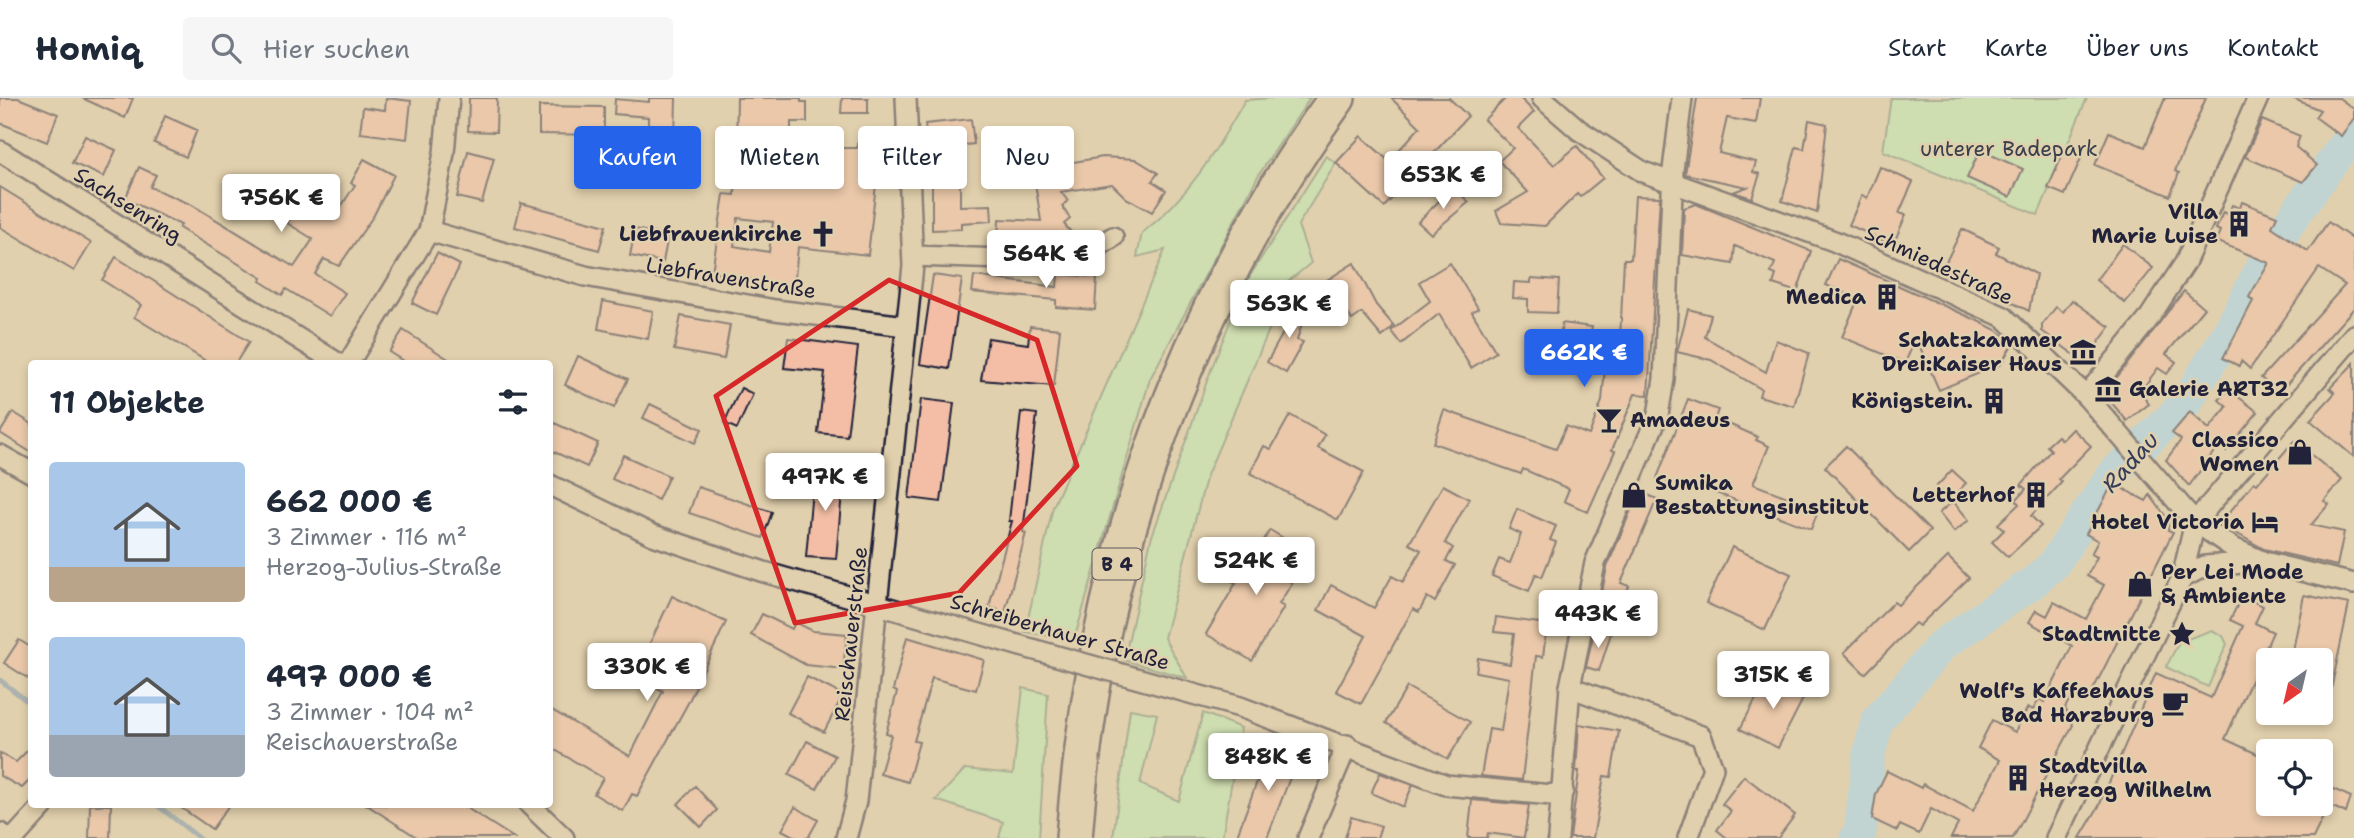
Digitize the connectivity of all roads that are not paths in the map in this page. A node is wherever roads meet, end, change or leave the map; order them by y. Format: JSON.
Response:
{"nodes":[{"id":1,"x":449,"y":98,"type":"edge"},
{"id":2,"x":906,"y":98,"type":"edge"},
{"id":3,"x":1337,"y":98,"type":"edge"},
{"id":4,"x":1542,"y":98,"type":"edge"},
{"id":5,"x":1682,"y":98,"type":"edge"},
{"id":6,"x":2258,"y":98,"type":"edge"},
{"id":7,"x":0,"y":151,"type":"edge"},
{"id":8,"x":1673,"y":184,"type":"junction"},
{"id":9,"x":429,"y":231,"type":"junction"},
{"id":10,"x":1114,"y":236,"type":"dead end"},
{"id":11,"x":913,"y":256,"type":"junction"},
{"id":12,"x":906,"y":326,"type":"junction"},
{"id":13,"x":2354,"y":335,"type":"edge"},
{"id":14,"x":333,"y":360,"type":"edge"},
{"id":15,"x":350,"y":360,"type":"edge"},
{"id":16,"x":2086,"y":396,"type":"junction"},
{"id":17,"x":0,"y":455,"type":"edge"},
{"id":18,"x":28,"y":471,"type":"edge"},
{"id":19,"x":553,"y":486,"type":"edge"},
{"id":20,"x":2195,"y":522,"type":"junction"},
{"id":21,"x":2264,"y":562,"type":"junction"},
{"id":22,"x":2182,"y":578,"type":"junction"},
{"id":23,"x":2354,"y":584,"type":"edge"},
{"id":24,"x":877,"y":602,"type":"junction"},
{"id":25,"x":1570,"y":687,"type":"junction"},
{"id":26,"x":1347,"y":745,"type":"junction"},
{"id":27,"x":1563,"y":791,"type":"junction"},
{"id":28,"x":41,"y":808,"type":"edge"},
{"id":29,"x":533,"y":808,"type":"edge"},
{"id":30,"x":13,"y":838,"type":"edge"},
{"id":31,"x":565,"y":838,"type":"edge"},
{"id":32,"x":846,"y":838,"type":"edge"},
{"id":33,"x":1074,"y":838,"type":"edge"},
{"id":34,"x":1308,"y":838,"type":"edge"},
{"id":35,"x":1558,"y":838,"type":"edge"},
{"id":36,"x":1689,"y":838,"type":"edge"},
{"id":37,"x":2056,"y":838,"type":"edge"}],
"edges":[{"from":1,"to":9,"type":"street"},
{"from":2,"to":11,"type":"street","name":"Reischauerstraße"},
{"from":3,"to":33,"type":"highway","number":"B 4"},
{"from":4,"to":8,"type":"street","name":"Schmiedestraße"},
{"from":5,"to":8,"type":"street"},
{"from":6,"to":16,"type":"street"},
{"from":7,"to":14,"type":"street","name":"Sachsenring"},
{"from":8,"to":16,"type":"street","name":"Schmiedestraße"},
{"from":8,"to":25,"type":"street"},
{"from":9,"to":12,"type":"street","name":"Liebfrauenstraße"},
{"from":9,"to":15,"type":"street"},
{"from":10,"to":11,"type":"street"},
{"from":11,"to":12,"type":"street","name":"Reischauerstraße"},
{"from":12,"to":24,"type":"street","name":"Reischauerstraße"},
{"from":13,"to":20,"type":"street"},
{"from":16,"to":20,"type":"street","name":"Schmiedestraße"},
{"from":17,"to":18,"type":"street"},
{"from":19,"to":24,"type":"street","name":"Schreiberhauer Straße"},
{"from":20,"to":21,"type":"street","name":"Schmiedestraße"},
{"from":20,"to":22,"type":"street"},
{"from":21,"to":22,"type":"street"},
{"from":21,"to":23,"type":"street"},
{"from":22,"to":37,"type":"street"},
{"from":24,"to":26,"type":"street","name":"Schreiberhauer Straße","bridge":true},
{"from":24,"to":32,"type":"street","name":"Reischauerstraße"},
{"from":25,"to":27,"type":"street"},
{"from":25,"to":36,"type":"street"},
{"from":26,"to":27,"type":"street","name":"Schreiberhauer Straße"},
{"from":26,"to":34,"type":"street"},
{"from":27,"to":35,"type":"street"},
{"from":28,"to":30,"type":"street"},
{"from":29,"to":31,"type":"street"}]}
